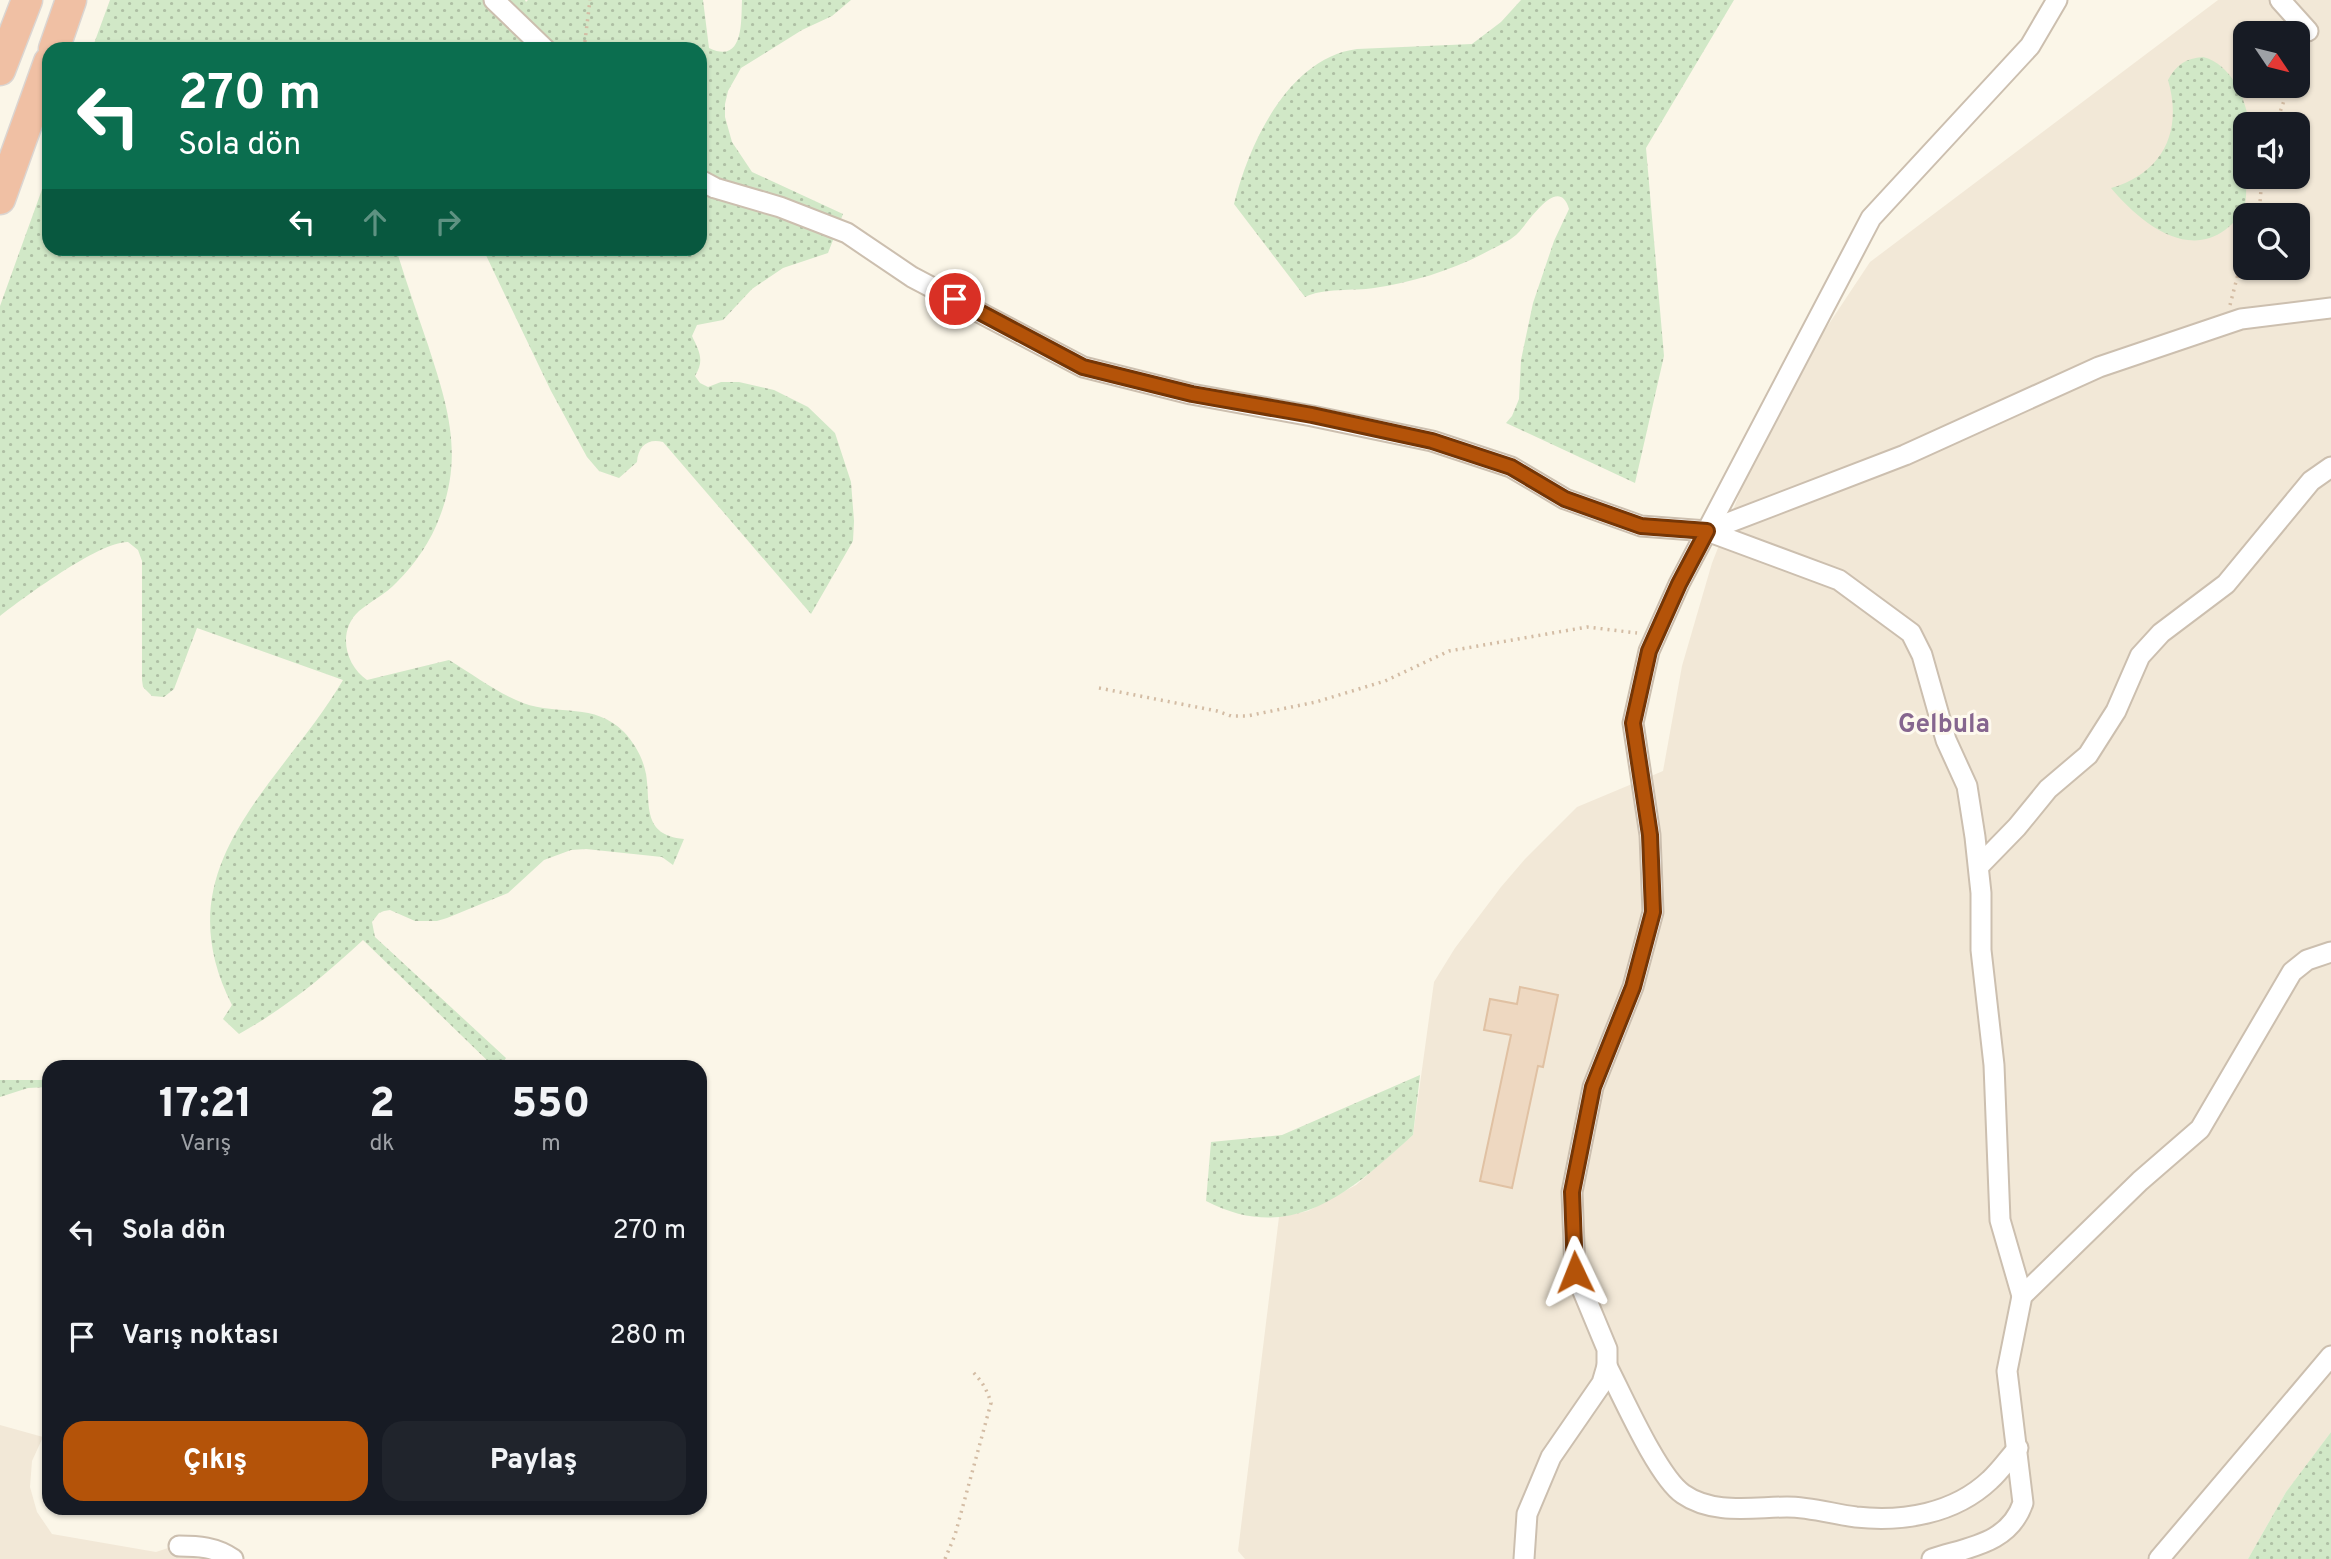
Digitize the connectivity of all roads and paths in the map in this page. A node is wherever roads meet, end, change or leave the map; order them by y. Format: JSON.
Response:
{"nodes":[{"id":1,"x":27,"y":0,"type":"edge"},
{"id":2,"x":71,"y":0,"type":"edge"},
{"id":3,"x":494,"y":0,"type":"edge"},
{"id":4,"x":590,"y":0,"type":"edge"},
{"id":5,"x":2057,"y":0,"type":"edge"},
{"id":6,"x":2280,"y":0,"type":"edge"},
{"id":7,"x":2299,"y":21,"type":"edge"},
{"id":8,"x":56,"y":42,"type":"edge"},
{"id":9,"x":538,"y":42,"type":"edge"},
{"id":10,"x":585,"y":42,"type":"edge"},
{"id":11,"x":0,"y":70,"type":"edge"},
{"id":12,"x":42,"y":82,"type":"edge"},
{"id":13,"x":707,"y":184,"type":"edge"},
{"id":14,"x":0,"y":199,"type":"edge"},
{"id":15,"x":2236,"y":280,"type":"edge"},
{"id":16,"x":2331,"y":308,"type":"edge"},
{"id":17,"x":2228,"y":324,"type":"junction"},
{"id":18,"x":2331,"y":467,"type":"edge"},
{"id":19,"x":1707,"y":531,"type":"junction"},
{"id":20,"x":1656,"y":635,"type":"junction"},
{"id":21,"x":1099,"y":688,"type":"dead end"},
{"id":22,"x":1979,"y":866,"type":"junction"},
{"id":23,"x":2331,"y":952,"type":"edge"},
{"id":24,"x":2022,"y":1296,"type":"junction"},
{"id":25,"x":2331,"y":1356,"type":"edge"},
{"id":26,"x":1607,"y":1366,"type":"junction"},
{"id":27,"x":971,"y":1370,"type":"dead end"},
{"id":28,"x":2018,"y":1448,"type":"junction"},
{"id":29,"x":178,"y":1546,"type":"dead end"},
{"id":30,"x":233,"y":1559,"type":"edge"},
{"id":31,"x":945,"y":1559,"type":"edge"},
{"id":32,"x":1524,"y":1559,"type":"edge"},
{"id":33,"x":1932,"y":1559,"type":"edge"},
{"id":34,"x":2159,"y":1559,"type":"edge"}],
"edges":[{"from":1,"to":11,"type":"highway"},
{"from":2,"to":8,"type":"highway"},
{"from":3,"to":9,"type":"street"},
{"from":4,"to":10,"type":"path"},
{"from":5,"to":19,"type":"street"},
{"from":6,"to":7,"type":"street"},
{"from":12,"to":14,"type":"highway"},
{"from":13,"to":19,"type":"street"},
{"from":15,"to":17,"type":"path"},
{"from":16,"to":17,"type":"street"},
{"from":17,"to":19,"type":"street"},
{"from":18,"to":22,"type":"street"},
{"from":19,"to":20,"type":"street"},
{"from":19,"to":22,"type":"street"},
{"from":20,"to":21,"type":"path"},
{"from":20,"to":26,"type":"street"},
{"from":22,"to":24,"type":"street"},
{"from":23,"to":24,"type":"street"},
{"from":24,"to":28,"type":"street"},
{"from":25,"to":34,"type":"street"},
{"from":26,"to":28,"type":"street"},
{"from":26,"to":32,"type":"street"},
{"from":27,"to":31,"type":"path"},
{"from":28,"to":33,"type":"street"},
{"from":29,"to":30,"type":"street"}]}
